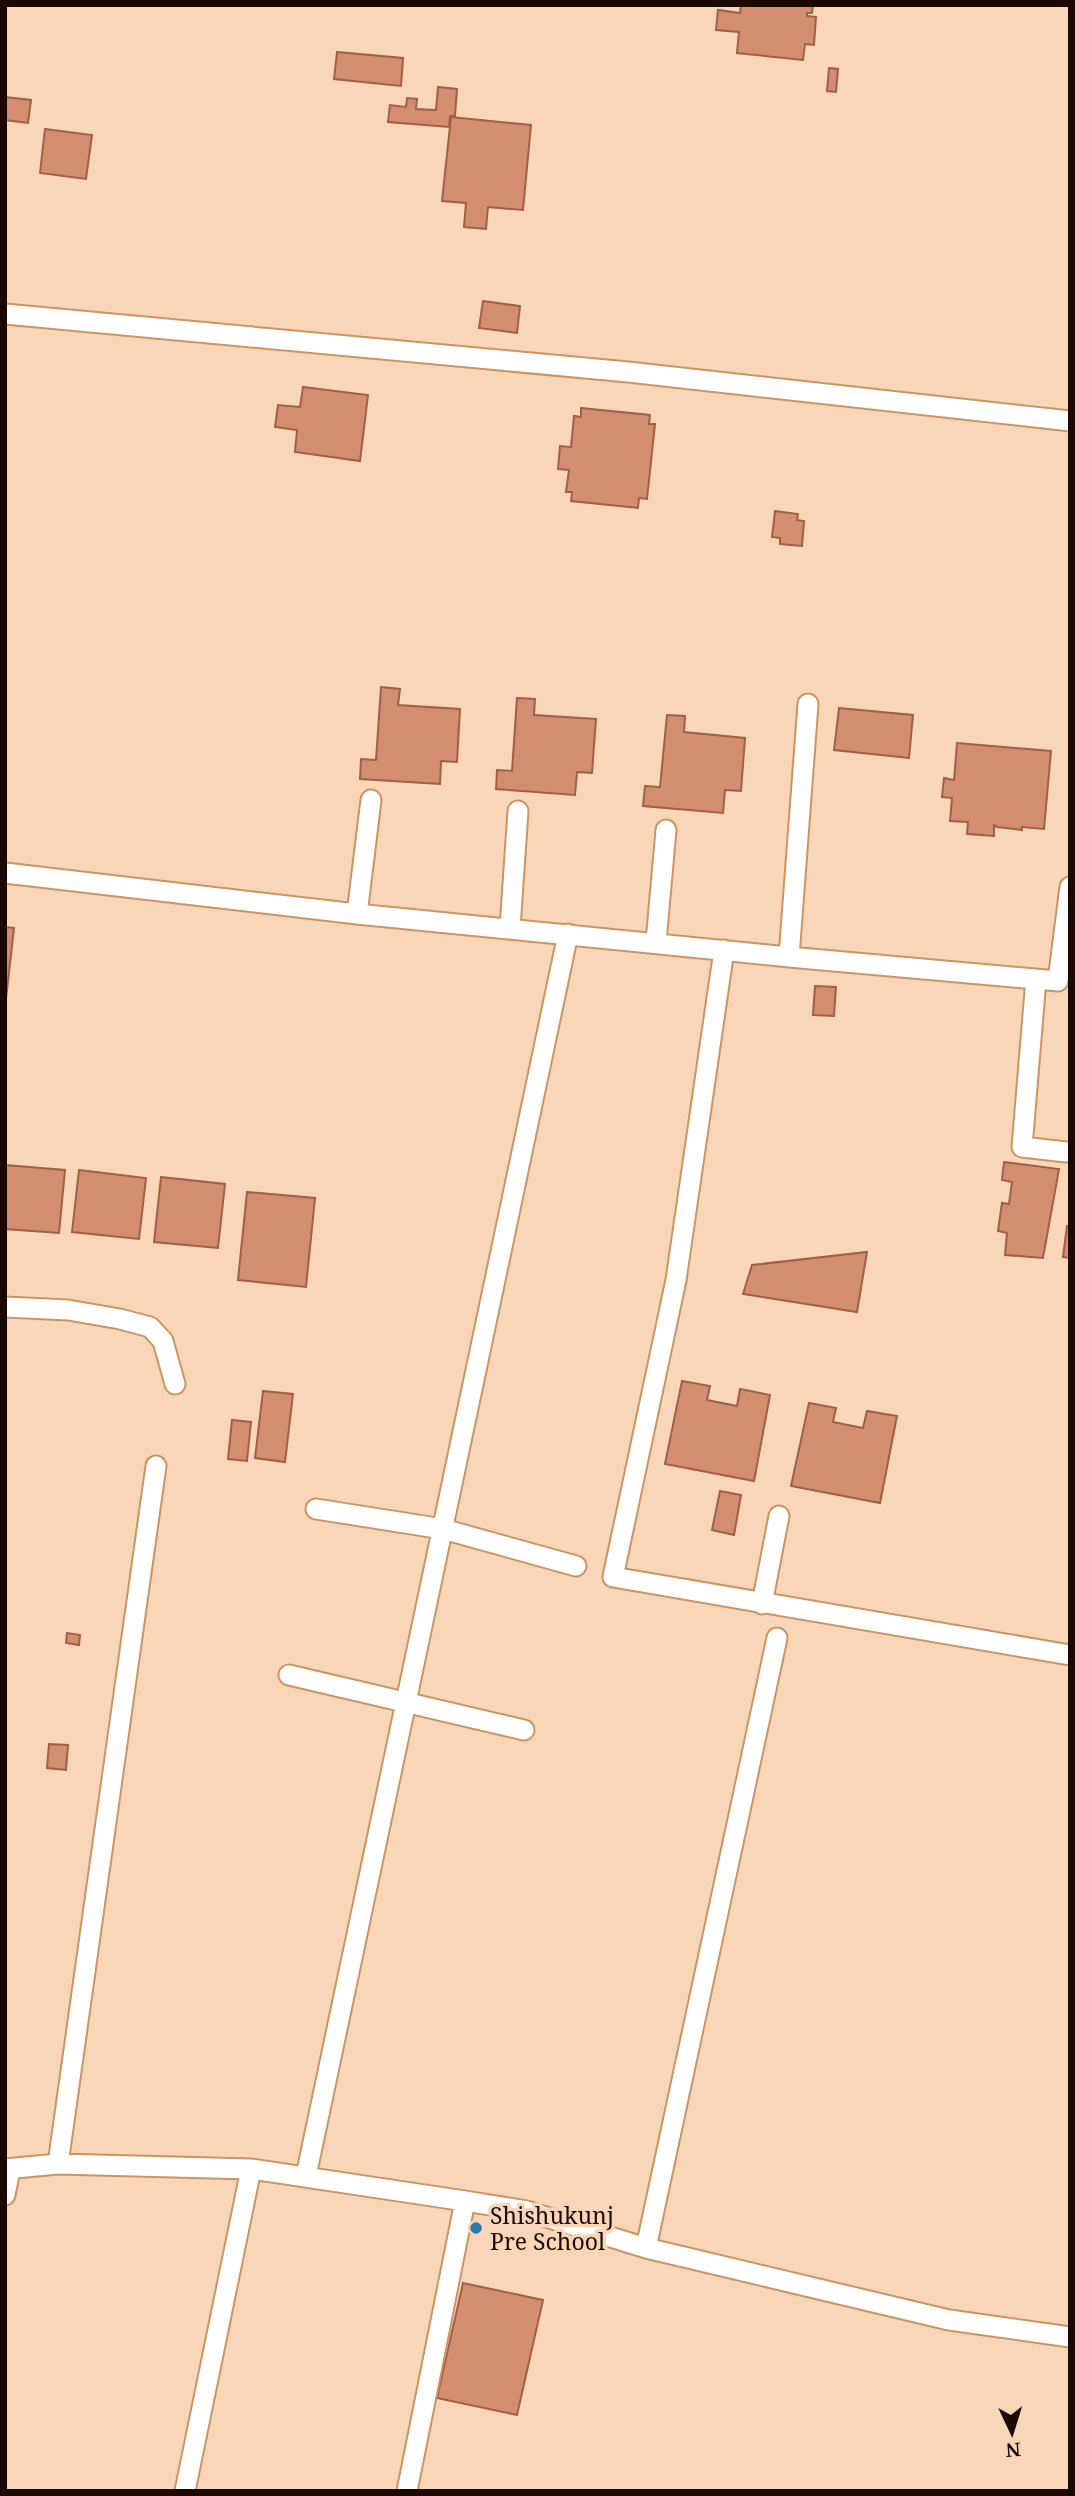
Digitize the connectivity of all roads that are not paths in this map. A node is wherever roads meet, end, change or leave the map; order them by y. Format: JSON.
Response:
{"nodes":[{"id":1,"x":5,"y":314,"type":"edge"},
{"id":2,"x":1070,"y":421,"type":"edge"},
{"id":3,"x":808,"y":704,"type":"dead end"},
{"id":4,"x":371,"y":800,"type":"dead end"},
{"id":5,"x":518,"y":811,"type":"dead end"},
{"id":6,"x":666,"y":830,"type":"dead end"},
{"id":7,"x":5,"y":873,"type":"edge"},
{"id":8,"x":1070,"y":887,"type":"edge"},
{"id":9,"x":357,"y":914,"type":"junction"},
{"id":10,"x":510,"y":928,"type":"junction"},
{"id":11,"x":568,"y":934,"type":"junction"},
{"id":12,"x":656,"y":943,"type":"junction"},
{"id":13,"x":724,"y":950,"type":"junction"},
{"id":14,"x":789,"y":957,"type":"junction"},
{"id":15,"x":1036,"y":979,"type":"junction"},
{"id":16,"x":1064,"y":982,"type":"edge"},
{"id":17,"x":1066,"y":1152,"type":"dead end"},
{"id":18,"x":5,"y":1307,"type":"edge"},
{"id":19,"x":175,"y":1384,"type":"dead end"},
{"id":20,"x":156,"y":1466,"type":"dead end"},
{"id":21,"x":316,"y":1509,"type":"dead end"},
{"id":22,"x":779,"y":1516,"type":"dead end"},
{"id":23,"x":443,"y":1529,"type":"junction"},
{"id":24,"x":576,"y":1566,"type":"dead end"},
{"id":25,"x":762,"y":1604,"type":"junction"},
{"id":26,"x":777,"y":1638,"type":"dead end"},
{"id":27,"x":1070,"y":1656,"type":"edge"},
{"id":28,"x":289,"y":1675,"type":"dead end"},
{"id":29,"x":406,"y":1703,"type":"junction"},
{"id":30,"x":524,"y":1730,"type":"dead end"},
{"id":31,"x":58,"y":2164,"type":"junction"},
{"id":32,"x":8,"y":2169,"type":"edge"},
{"id":33,"x":251,"y":2169,"type":"junction"},
{"id":34,"x":306,"y":2176,"type":"junction"},
{"id":35,"x":5,"y":2195,"type":"edge"},
{"id":36,"x":465,"y":2201,"type":"junction"},
{"id":37,"x":646,"y":2248,"type":"junction"},
{"id":38,"x":1070,"y":2337,"type":"edge"},
{"id":39,"x":185,"y":2491,"type":"edge"},
{"id":40,"x":407,"y":2491,"type":"edge"}],
"edges":[{"from":1,"to":2,"type":"street"},
{"from":3,"to":14,"type":"street"},
{"from":4,"to":9,"type":"street"},
{"from":5,"to":10,"type":"street"},
{"from":6,"to":12,"type":"street"},
{"from":7,"to":9,"type":"street"},
{"from":8,"to":16,"type":"street"},
{"from":9,"to":10,"type":"street"},
{"from":10,"to":11,"type":"street"},
{"from":11,"to":12,"type":"street"},
{"from":11,"to":23,"type":"street"},
{"from":12,"to":13,"type":"street"},
{"from":13,"to":14,"type":"street"},
{"from":13,"to":25,"type":"street"},
{"from":14,"to":15,"type":"street"},
{"from":15,"to":16,"type":"street"},
{"from":15,"to":17,"type":"street"},
{"from":18,"to":19,"type":"street"},
{"from":20,"to":31,"type":"street"},
{"from":21,"to":23,"type":"street"},
{"from":22,"to":25,"type":"street"},
{"from":23,"to":24,"type":"street"},
{"from":23,"to":29,"type":"street"},
{"from":25,"to":27,"type":"street"},
{"from":26,"to":37,"type":"street"},
{"from":28,"to":29,"type":"street"},
{"from":29,"to":30,"type":"street"},
{"from":29,"to":34,"type":"street"},
{"from":31,"to":32,"type":"street"},
{"from":31,"to":33,"type":"street"},
{"from":32,"to":35,"type":"street"},
{"from":33,"to":34,"type":"street"},
{"from":33,"to":39,"type":"street"},
{"from":34,"to":36,"type":"street"},
{"from":36,"to":37,"type":"street"},
{"from":36,"to":40,"type":"street"},
{"from":37,"to":38,"type":"street"}]}
